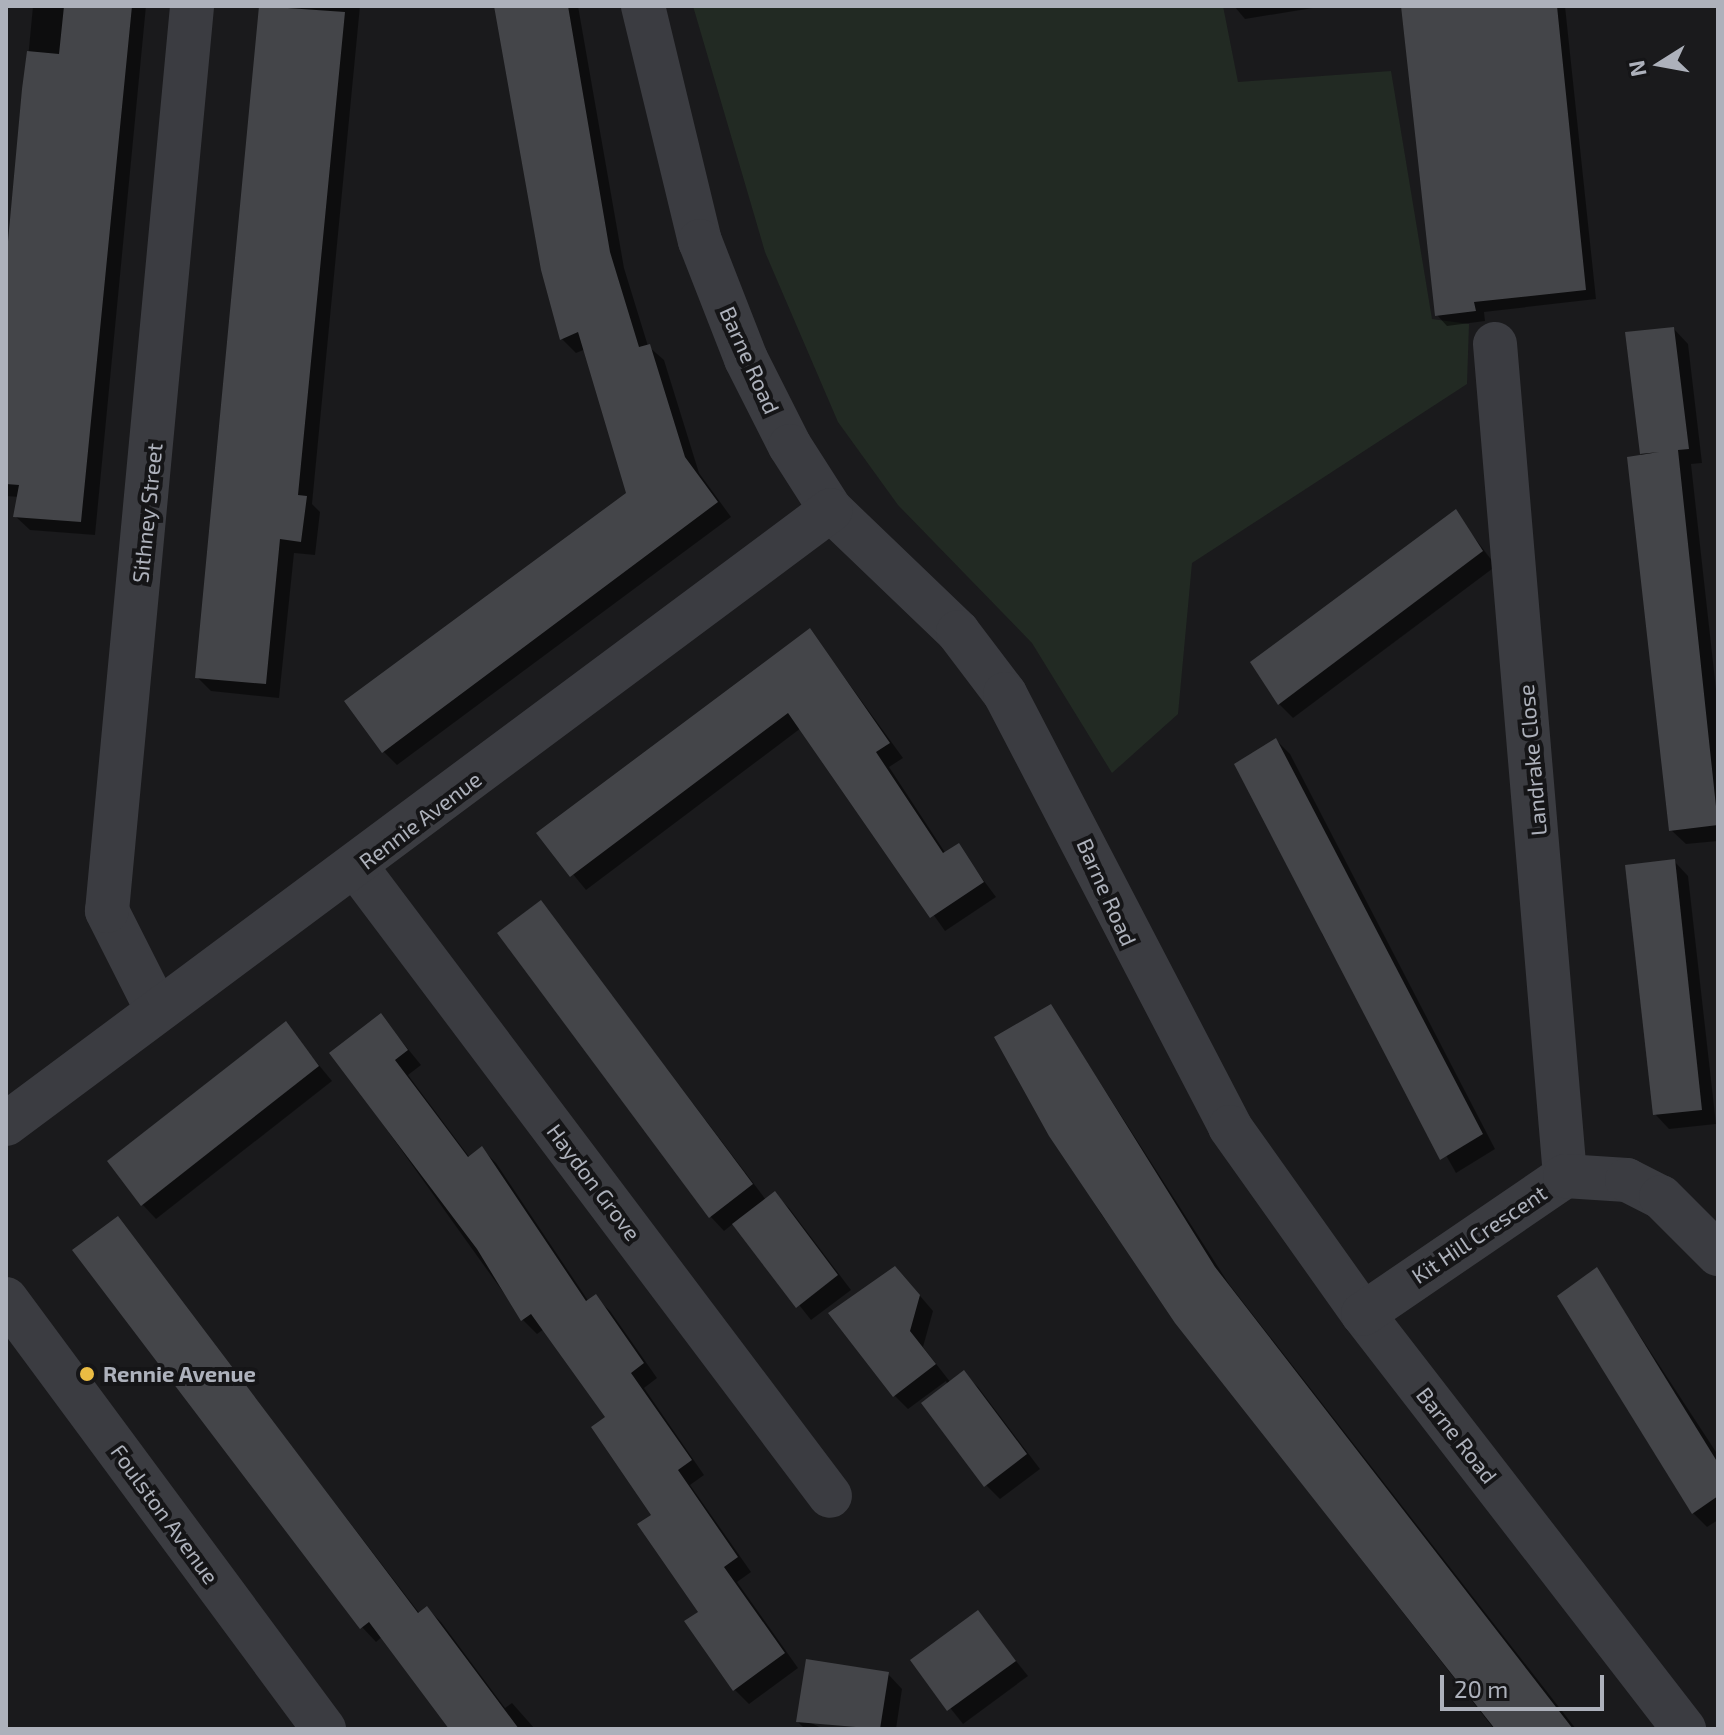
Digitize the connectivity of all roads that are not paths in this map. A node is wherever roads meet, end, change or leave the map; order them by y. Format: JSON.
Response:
{"nodes":[{"id":1,"x":192,"y":6,"type":"edge"},
{"id":2,"x":643,"y":6,"type":"edge"},
{"id":3,"x":1495,"y":344,"type":"dead end"},
{"id":4,"x":831,"y":510,"type":"junction"},
{"id":5,"x":357,"y":868,"type":"junction"},
{"id":6,"x":156,"y":1008,"type":"junction"},
{"id":7,"x":6,"y":1124,"type":"edge"},
{"id":8,"x":1565,"y":1176,"type":"junction"},
{"id":9,"x":1718,"y":1254,"type":"edge"},
{"id":10,"x":6,"y":1299,"type":"edge"},
{"id":11,"x":1363,"y":1314,"type":"junction"},
{"id":12,"x":830,"y":1496,"type":"dead end"},
{"id":13,"x":324,"y":1729,"type":"edge"},
{"id":14,"x":1684,"y":1729,"type":"edge"}],
"edges":[{"from":1,"to":6,"type":"street","name":"Sithney Street"},
{"from":2,"to":4,"type":"street","name":"Barne Road"},
{"from":3,"to":8,"type":"street","name":"Landrake Close"},
{"from":4,"to":5,"type":"street","name":"Rennie Avenue"},
{"from":4,"to":11,"type":"street","name":"Barne Road"},
{"from":5,"to":6,"type":"street","name":"Rennie Avenue"},
{"from":5,"to":12,"type":"street","name":"Haydon Grove"},
{"from":6,"to":7,"type":"street","name":"Rennie Avenue"},
{"from":8,"to":9,"type":"street","name":"Kit Hill Crescent"},
{"from":8,"to":11,"type":"street","name":"Kit Hill Crescent"},
{"from":10,"to":13,"type":"street","name":"Foulston Avenue"},
{"from":11,"to":14,"type":"street","name":"Barne Road"}]}
